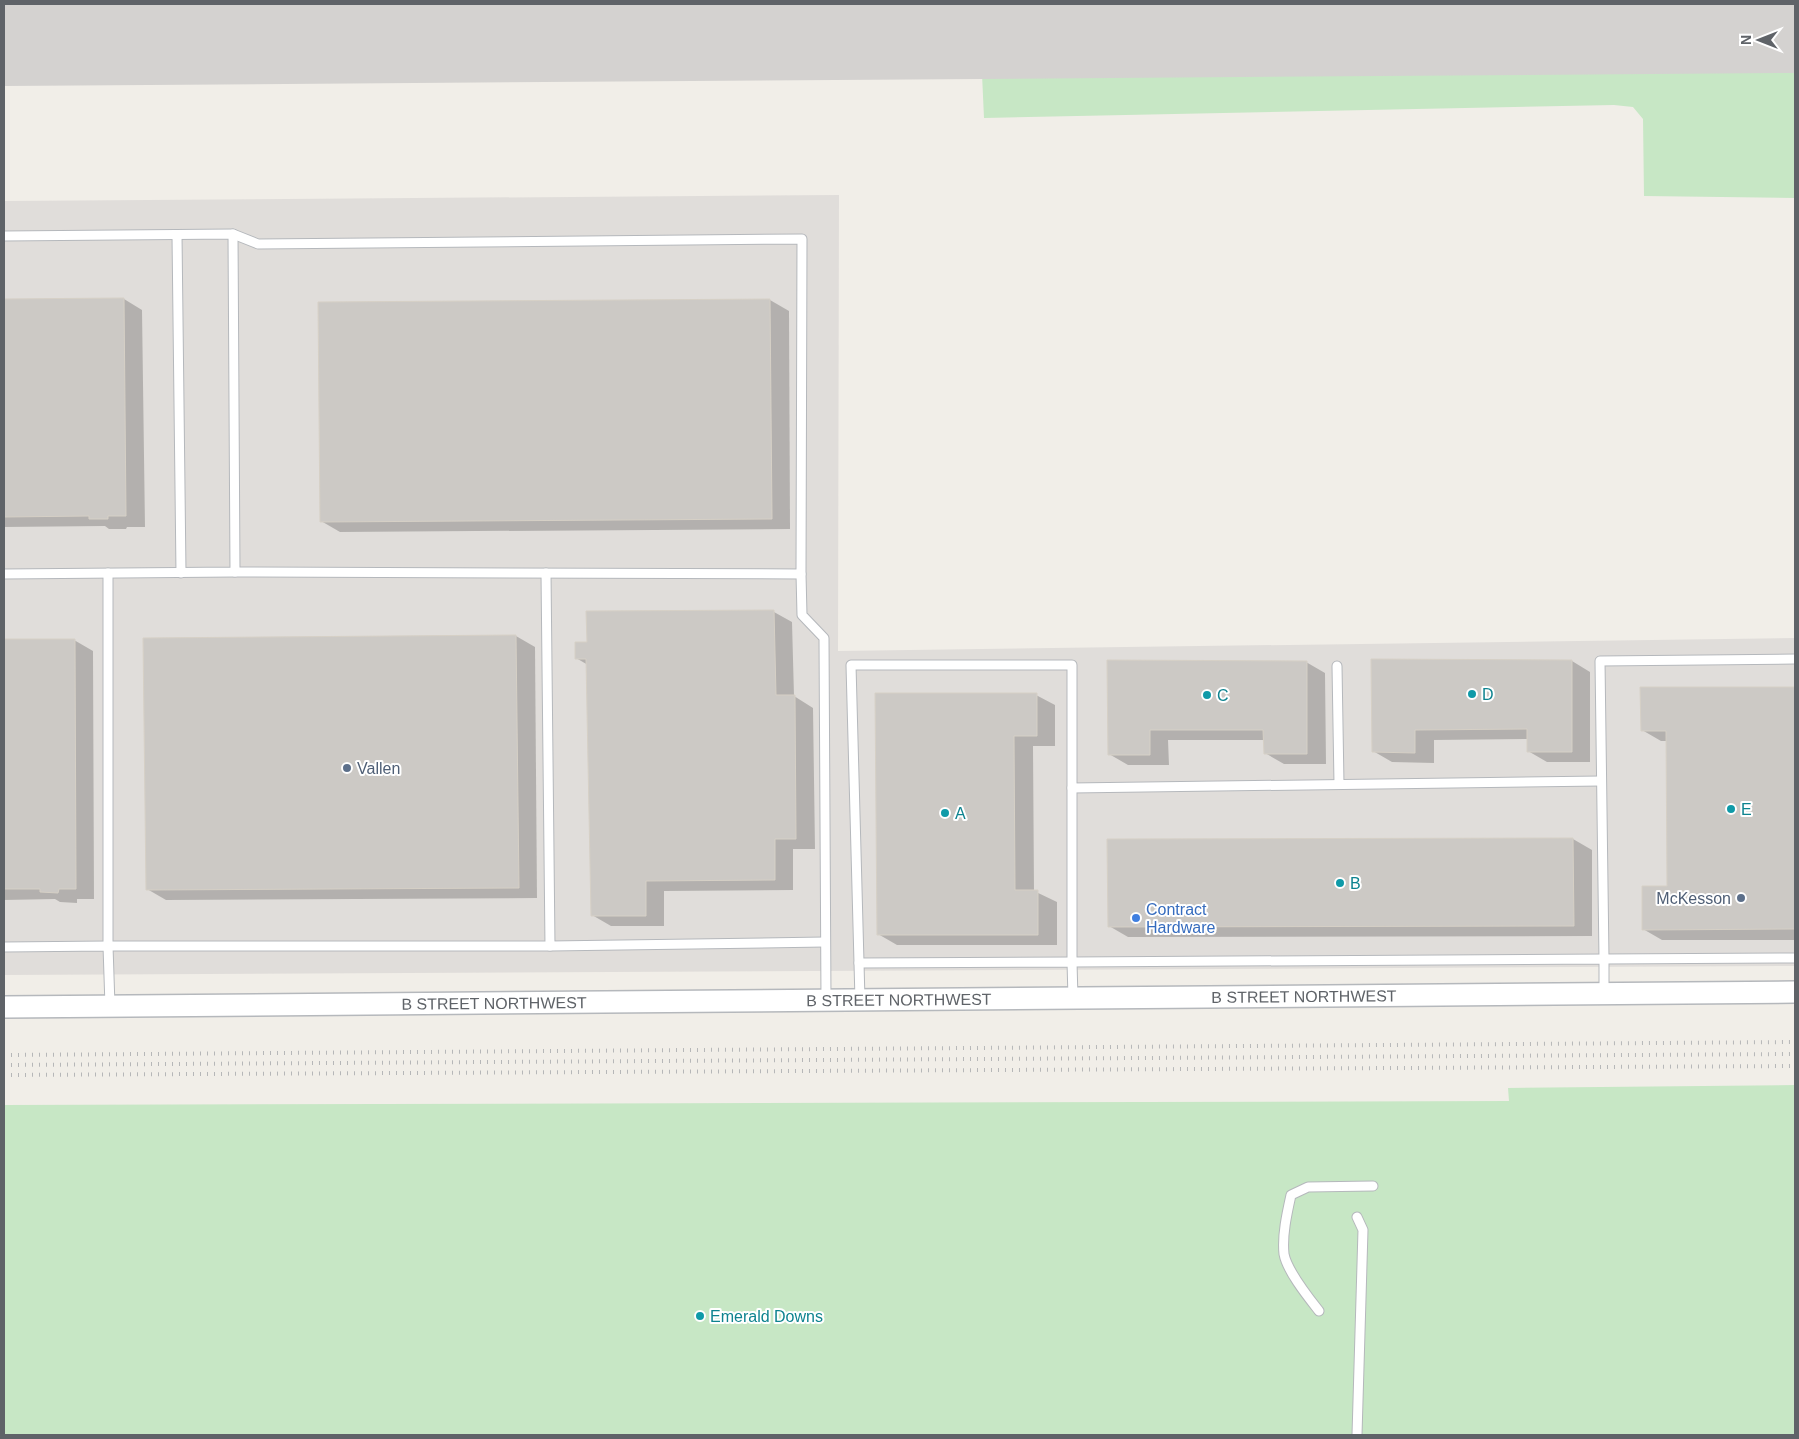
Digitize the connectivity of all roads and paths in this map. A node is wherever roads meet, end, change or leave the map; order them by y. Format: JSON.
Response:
{"nodes":[{"id":1,"x":233,"y":234,"type":"junction"},
{"id":2,"x":177,"y":235,"type":"junction"},
{"id":3,"x":4,"y":236,"type":"edge"},
{"id":4,"x":236,"y":572,"type":"junction"},
{"id":5,"x":181,"y":573,"type":"junction"},
{"id":6,"x":546,"y":573,"type":"junction"},
{"id":7,"x":4,"y":574,"type":"edge"},
{"id":8,"x":108,"y":574,"type":"junction"},
{"id":9,"x":801,"y":574,"type":"junction"},
{"id":10,"x":1795,"y":659,"type":"edge"},
{"id":11,"x":1337,"y":666,"type":"dead end"},
{"id":12,"x":1601,"y":781,"type":"junction"},
{"id":13,"x":1339,"y":784,"type":"junction"},
{"id":14,"x":1072,"y":788,"type":"junction"},
{"id":15,"x":825,"y":942,"type":"junction"},
{"id":16,"x":108,"y":946,"type":"junction"},
{"id":17,"x":550,"y":946,"type":"junction"},
{"id":18,"x":4,"y":947,"type":"edge"},
{"id":19,"x":1795,"y":958,"type":"edge"},
{"id":20,"x":1604,"y":960,"type":"junction"},
{"id":21,"x":1072,"y":962,"type":"junction"},
{"id":22,"x":859,"y":963,"type":"junction"},
{"id":23,"x":1795,"y":992,"type":"edge"},
{"id":24,"x":1604,"y":994,"type":"junction"},
{"id":25,"x":1073,"y":998,"type":"junction"},
{"id":26,"x":826,"y":1000,"type":"junction"},
{"id":27,"x":860,"y":1000,"type":"junction"},
{"id":28,"x":110,"y":1006,"type":"junction"},
{"id":29,"x":4,"y":1007,"type":"edge"},
{"id":30,"x":1373,"y":1186,"type":"dead end"},
{"id":31,"x":1357,"y":1217,"type":"dead end"},
{"id":32,"x":1319,"y":1311,"type":"dead end"},
{"id":33,"x":1357,"y":1435,"type":"edge"}],
"edges":[{"from":1,"to":2,"type":"lane"},
{"from":1,"to":4,"type":"lane"},
{"from":1,"to":9,"type":"lane"},
{"from":2,"to":3,"type":"lane"},
{"from":2,"to":5,"type":"lane"},
{"from":4,"to":5,"type":"lane"},
{"from":4,"to":6,"type":"lane"},
{"from":5,"to":8,"type":"lane"},
{"from":6,"to":9,"type":"lane"},
{"from":6,"to":17,"type":"lane"},
{"from":7,"to":8,"type":"lane"},
{"from":8,"to":16,"type":"lane"},
{"from":9,"to":15,"type":"lane"},
{"from":10,"to":12,"type":"lane"},
{"from":11,"to":13,"type":"lane"},
{"from":12,"to":13,"type":"lane"},
{"from":12,"to":20,"type":"lane"},
{"from":13,"to":14,"type":"lane"},
{"from":14,"to":21,"type":"lane"},
{"from":14,"to":22,"type":"lane"},
{"from":15,"to":17,"type":"lane"},
{"from":15,"to":26,"type":"lane"},
{"from":16,"to":17,"type":"lane"},
{"from":16,"to":18,"type":"lane"},
{"from":16,"to":28,"type":"lane"},
{"from":19,"to":20,"type":"lane"},
{"from":20,"to":21,"type":"lane"},
{"from":20,"to":24,"type":"lane"},
{"from":21,"to":22,"type":"lane"},
{"from":21,"to":25,"type":"lane"},
{"from":22,"to":27,"type":"lane"},
{"from":23,"to":24,"type":"street","name":"B STREET NORTHWEST"},
{"from":24,"to":25,"type":"street","name":"B STREET NORTHWEST"},
{"from":25,"to":27,"type":"street","name":"B STREET NORTHWEST"},
{"from":26,"to":27,"type":"street","name":"B STREET NORTHWEST"},
{"from":26,"to":28,"type":"street","name":"B STREET NORTHWEST"},
{"from":28,"to":29,"type":"street","name":"B STREET NORTHWEST"},
{"from":30,"to":32,"type":"lane"},
{"from":31,"to":33,"type":"lane"}]}
